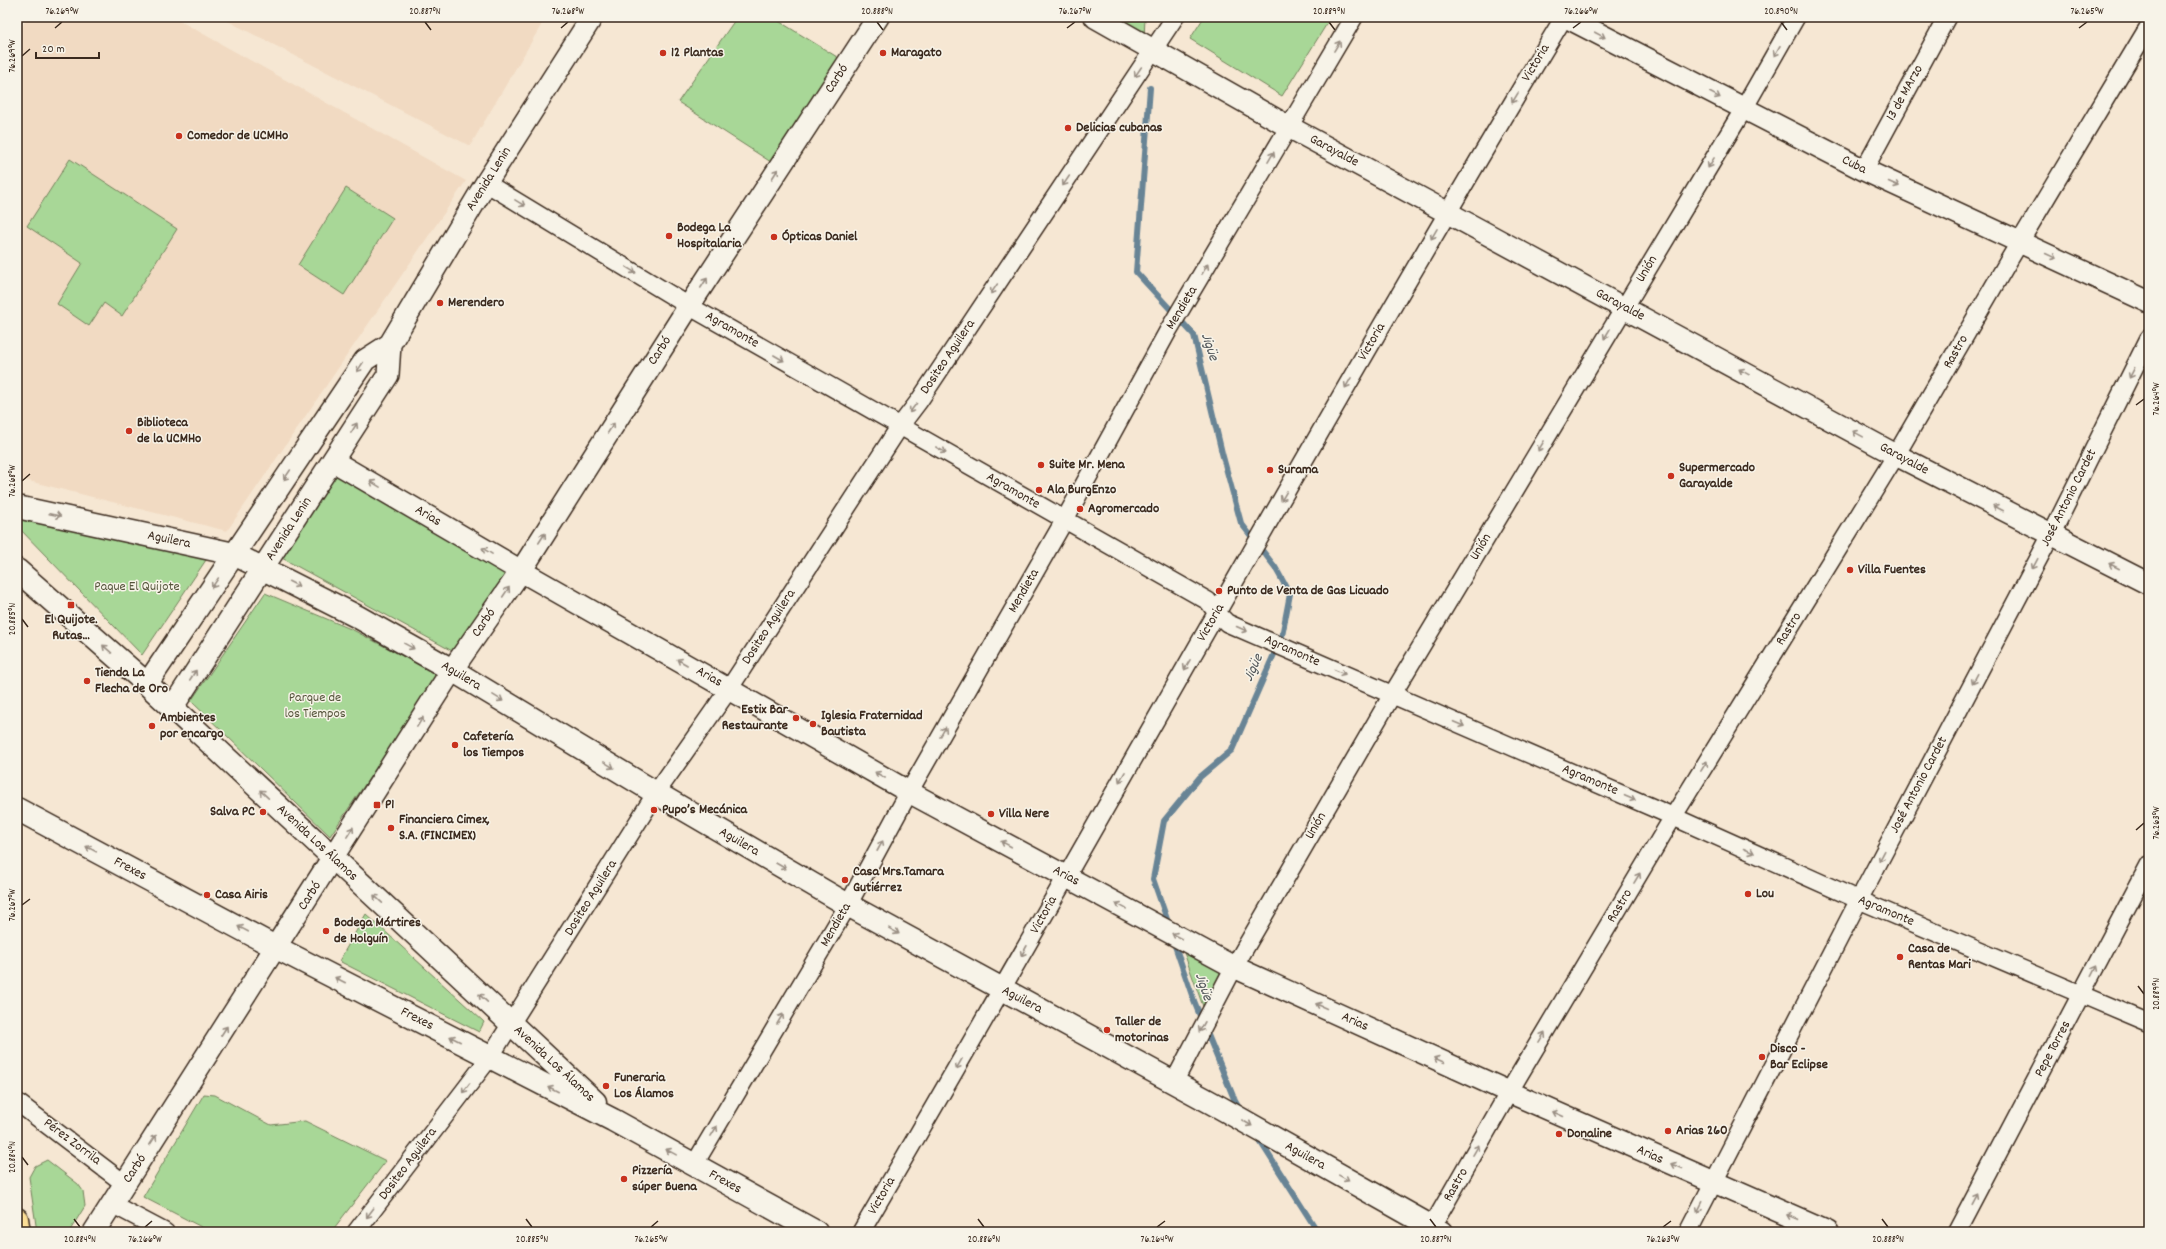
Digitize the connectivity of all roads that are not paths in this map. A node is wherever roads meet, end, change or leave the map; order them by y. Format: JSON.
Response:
{"nodes":[{"id":1,"x":592,"y":17,"type":"edge"},
{"id":2,"x":878,"y":17,"type":"edge"},
{"id":3,"x":1095,"y":17,"type":"edge"},
{"id":4,"x":1176,"y":17,"type":"edge"},
{"id":5,"x":1354,"y":17,"type":"edge"},
{"id":6,"x":1565,"y":17,"type":"edge"},
{"id":7,"x":1796,"y":17,"type":"edge"},
{"id":8,"x":1947,"y":17,"type":"edge"},
{"id":9,"x":2149,"y":26,"type":"edge"},
{"id":10,"x":1153,"y":49,"type":"junction"},
{"id":11,"x":1743,"y":110,"type":"junction"},
{"id":12,"x":1289,"y":127,"type":"junction"},
{"id":13,"x":1864,"y":170,"type":"junction"},
{"id":14,"x":486,"y":183,"type":"junction"},
{"id":15,"x":1447,"y":212,"type":"junction"},
{"id":16,"x":2021,"y":241,"type":"junction"},
{"id":17,"x":2149,"y":302,"type":"edge"},
{"id":18,"x":689,"y":306,"type":"junction"},
{"id":19,"x":1624,"y":307,"type":"junction"},
{"id":20,"x":2149,"y":338,"type":"edge"},
{"id":21,"x":390,"y":344,"type":"junction"},
{"id":22,"x":900,"y":426,"type":"junction"},
{"id":23,"x":1896,"y":455,"type":"junction"},
{"id":24,"x":334,"y":461,"type":"junction"},
{"id":25,"x":17,"y":507,"type":"edge"},
{"id":26,"x":1064,"y":521,"type":"junction"},
{"id":27,"x":2051,"y":535,"type":"junction"},
{"id":28,"x":234,"y":554,"type":"junction"},
{"id":29,"x":263,"y":568,"type":"junction"},
{"id":30,"x":17,"y":570,"type":"edge"},
{"id":31,"x":521,"y":571,"type":"junction"},
{"id":32,"x":2149,"y":584,"type":"edge"},
{"id":33,"x":1217,"y":613,"type":"junction"},
{"id":34,"x":452,"y":670,"type":"junction"},
{"id":35,"x":147,"y":684,"type":"junction"},
{"id":36,"x":729,"y":689,"type":"junction"},
{"id":37,"x":1392,"y":695,"type":"junction"},
{"id":38,"x":172,"y":708,"type":"junction"},
{"id":39,"x":910,"y":792,"type":"junction"},
{"id":40,"x":656,"y":793,"type":"junction"},
{"id":41,"x":17,"y":810,"type":"edge"},
{"id":42,"x":1673,"y":817,"type":"junction"},
{"id":43,"x":334,"y":858,"type":"junction"},
{"id":44,"x":2149,"y":865,"type":"edge"},
{"id":45,"x":1065,"y":876,"type":"junction"},
{"id":46,"x":1859,"y":900,"type":"junction"},
{"id":47,"x":848,"y":905,"type":"junction"},
{"id":48,"x":277,"y":948,"type":"junction"},
{"id":49,"x":1234,"y":967,"type":"junction"},
{"id":50,"x":1003,"y":990,"type":"junction"},
{"id":51,"x":2082,"y":994,"type":"junction"},
{"id":52,"x":511,"y":1024,"type":"junction"},
{"id":53,"x":2149,"y":1024,"type":"edge"},
{"id":54,"x":490,"y":1057,"type":"junction"},
{"id":55,"x":1174,"y":1082,"type":"junction"},
{"id":56,"x":1509,"y":1092,"type":"junction"},
{"id":57,"x":17,"y":1102,"type":"edge"},
{"id":58,"x":613,"y":1120,"type":"junction"},
{"id":59,"x":694,"y":1165,"type":"junction"},
{"id":60,"x":1712,"y":1182,"type":"junction"},
{"id":61,"x":125,"y":1184,"type":"junction"},
{"id":62,"x":112,"y":1204,"type":"junction"},
{"id":63,"x":17,"y":1219,"type":"edge"},
{"id":64,"x":1434,"y":1230,"type":"edge"},
{"id":65,"x":19,"y":1232,"type":"edge"},
{"id":66,"x":94,"y":1232,"type":"edge"},
{"id":67,"x":165,"y":1232,"type":"edge"},
{"id":68,"x":356,"y":1232,"type":"edge"},
{"id":69,"x":816,"y":1232,"type":"edge"},
{"id":70,"x":861,"y":1232,"type":"edge"},
{"id":71,"x":1688,"y":1232,"type":"edge"},
{"id":72,"x":1828,"y":1232,"type":"edge"},
{"id":73,"x":1956,"y":1232,"type":"edge"}],
"edges":[{"from":1,"to":14,"type":"street","name":"Avenida Lenin"},
{"from":18,"to":2,"type":"street","name":"Carbó","one_way":true},
{"from":3,"to":10,"type":"street","name":"Garayalde"},
{"from":4,"to":10,"type":"street","name":"Dositeo Aguilera"},
{"from":12,"to":5,"type":"street","name":"Mendieta","one_way":true},
{"from":6,"to":11,"type":"street","name":"Cuba","one_way":true},
{"from":6,"to":15,"type":"street","name":"Victoria","one_way":true},
{"from":7,"to":11,"type":"street","name":"Unión","one_way":true},
{"from":8,"to":13,"type":"street","name":"13 de MArzo"},
{"from":9,"to":16,"type":"street","name":"Rastro"},
{"from":10,"to":12,"type":"street","name":"Garayalde"},
{"from":10,"to":22,"type":"street","name":"Dositeo Aguilera","one_way":true},
{"from":11,"to":13,"type":"street","name":"Cuba"},
{"from":11,"to":19,"type":"street","name":"Unión","one_way":true},
{"from":12,"to":15,"type":"street","name":"Garayalde"},
{"from":26,"to":12,"type":"street","name":"Mendieta","one_way":true},
{"from":13,"to":16,"type":"street","name":"Cuba","one_way":true},
{"from":14,"to":18,"type":"street","name":"Agramonte","one_way":true},
{"from":14,"to":21,"type":"street","name":"Avenida Lenin"},
{"from":15,"to":19,"type":"street","name":"Garayalde"},
{"from":15,"to":33,"type":"street","name":"Victoria","one_way":true},
{"from":16,"to":17,"type":"street","name":"Cuba","one_way":true},
{"from":16,"to":23,"type":"street","name":"Rastro"},
{"from":18,"to":22,"type":"street","name":"Agramonte","one_way":true},
{"from":31,"to":18,"type":"street","name":"Carbó","one_way":true},
{"from":23,"to":19,"type":"street","name":"Garayalde","one_way":true},
{"from":19,"to":37,"type":"street","name":"Unión","one_way":true},
{"from":20,"to":27,"type":"street","name":"José Antonio Cardet","one_way":true},
{"from":24,"to":21,"type":"street","name":"Avenida Lenin","one_way":true},
{"from":21,"to":28,"type":"street","name":"Avenida Lenin","one_way":true},
{"from":22,"to":26,"type":"street","name":"Agramonte","one_way":true},
{"from":22,"to":36,"type":"street","name":"Dositeo Aguilera"},
{"from":27,"to":23,"type":"street","name":"Garayalde","one_way":true},
{"from":42,"to":23,"type":"street","name":"Rastro","one_way":true},
{"from":24,"to":29,"type":"street","name":"Avenida Lenin"},
{"from":31,"to":24,"type":"street","name":"Arias","one_way":true},
{"from":25,"to":28,"type":"main road","name":"Aguilera","one_way":true},
{"from":26,"to":33,"type":"street","name":"Agramonte"},
{"from":39,"to":26,"type":"street","name":"Mendieta","one_way":true},
{"from":32,"to":27,"type":"street","name":"Garayalde","one_way":true},
{"from":27,"to":46,"type":"street","name":"José Antonio Cardet","one_way":true},
{"from":28,"to":29,"type":"main road","name":"Aguilera"},
{"from":28,"to":35,"type":"street","name":"Avenida Lenin","one_way":true},
{"from":29,"to":34,"type":"main road","name":"Aguilera","one_way":true},
{"from":38,"to":29,"type":"street","name":"Avenida Lenin","one_way":true},
{"from":35,"to":30,"type":"main road","name":"Avenida Los Álamos","one_way":true},
{"from":34,"to":31,"type":"street","name":"Carbó","one_way":true},
{"from":36,"to":31,"type":"street","name":"Arias","one_way":true},
{"from":33,"to":37,"type":"street","name":"Agramonte","one_way":true},
{"from":33,"to":45,"type":"street","name":"Victoria","one_way":true},
{"from":34,"to":40,"type":"main road","name":"Aguilera","one_way":true},
{"from":43,"to":34,"type":"street","name":"Carbó","one_way":true},
{"from":35,"to":38,"type":"main road","name":"Avenida Los Álamos"},
{"from":39,"to":36,"type":"street","name":"Arias","one_way":true},
{"from":36,"to":40,"type":"street","name":"Dositeo Aguilera"},
{"from":37,"to":42,"type":"street","name":"Agramonte","one_way":true},
{"from":37,"to":49,"type":"street","name":"Unión"},
{"from":43,"to":38,"type":"main road","name":"Avenida Los Álamos","one_way":true},
{"from":45,"to":39,"type":"street","name":"Arias","one_way":true},
{"from":47,"to":39,"type":"street","name":"Mendieta","one_way":true},
{"from":40,"to":47,"type":"main road","name":"Aguilera","one_way":true},
{"from":40,"to":52,"type":"street","name":"Dositeo Aguilera"},
{"from":48,"to":41,"type":"main road","name":"Frexes","one_way":true},
{"from":42,"to":46,"type":"street","name":"Agramonte","one_way":true},
{"from":56,"to":42,"type":"street","name":"Rastro","one_way":true},
{"from":43,"to":48,"type":"street","name":"Carbó"},
{"from":52,"to":43,"type":"main road","name":"Avenida Los Álamos","one_way":true},
{"from":51,"to":44,"type":"street","name":"Pepe Torres","one_way":true},
{"from":49,"to":45,"type":"street","name":"Arias","one_way":true},
{"from":45,"to":50,"type":"street","name":"Victoria","one_way":true},
{"from":46,"to":51,"type":"street","name":"Agramonte"},
{"from":46,"to":60,"type":"street","name":"José Antonio Cardet"},
{"from":47,"to":50,"type":"main road","name":"Aguilera","one_way":true},
{"from":59,"to":47,"type":"street","name":"Mendieta","one_way":true},
{"from":54,"to":48,"type":"main road","name":"Frexes","one_way":true},
{"from":61,"to":48,"type":"street","name":"Carbó","one_way":true},
{"from":49,"to":55,"type":"street","name":"Unión","one_way":true},
{"from":56,"to":49,"type":"street","name":"Arias","one_way":true},
{"from":50,"to":55,"type":"main road","name":"Aguilera"},
{"from":50,"to":70,"type":"street","name":"Victoria","one_way":true},
{"from":51,"to":53,"type":"street","name":"Agramonte"},
{"from":73,"to":51,"type":"street","name":"Pepe Torres","one_way":true},
{"from":52,"to":54,"type":"street","name":"Dositeo Aguilera"},
{"from":52,"to":58,"type":"main road","name":"Avenida Los Álamos"},
{"from":58,"to":54,"type":"main road","name":"Frexes","one_way":true},
{"from":54,"to":68,"type":"street","name":"Dositeo Aguilera","one_way":true},
{"from":55,"to":64,"type":"main road","name":"Aguilera","one_way":true},
{"from":60,"to":56,"type":"street","name":"Arias","one_way":true},
{"from":64,"to":56,"type":"street","name":"Rastro","one_way":true},
{"from":57,"to":61,"type":"street","name":"Pérez Zorrila"},
{"from":59,"to":58,"type":"main road","name":"Frexes","one_way":true},
{"from":59,"to":69,"type":"main road","name":"Frexes"},
{"from":60,"to":71,"type":"street","name":"José Antonio Cardet","one_way":true},
{"from":72,"to":60,"type":"street","name":"Arias","one_way":true},
{"from":61,"to":62,"type":"street","name":"Carbó"},
{"from":62,"to":66,"type":"street","name":"Carbó"},
{"from":62,"to":67,"type":"street"},
{"from":63,"to":65,"type":"main road"}]}
